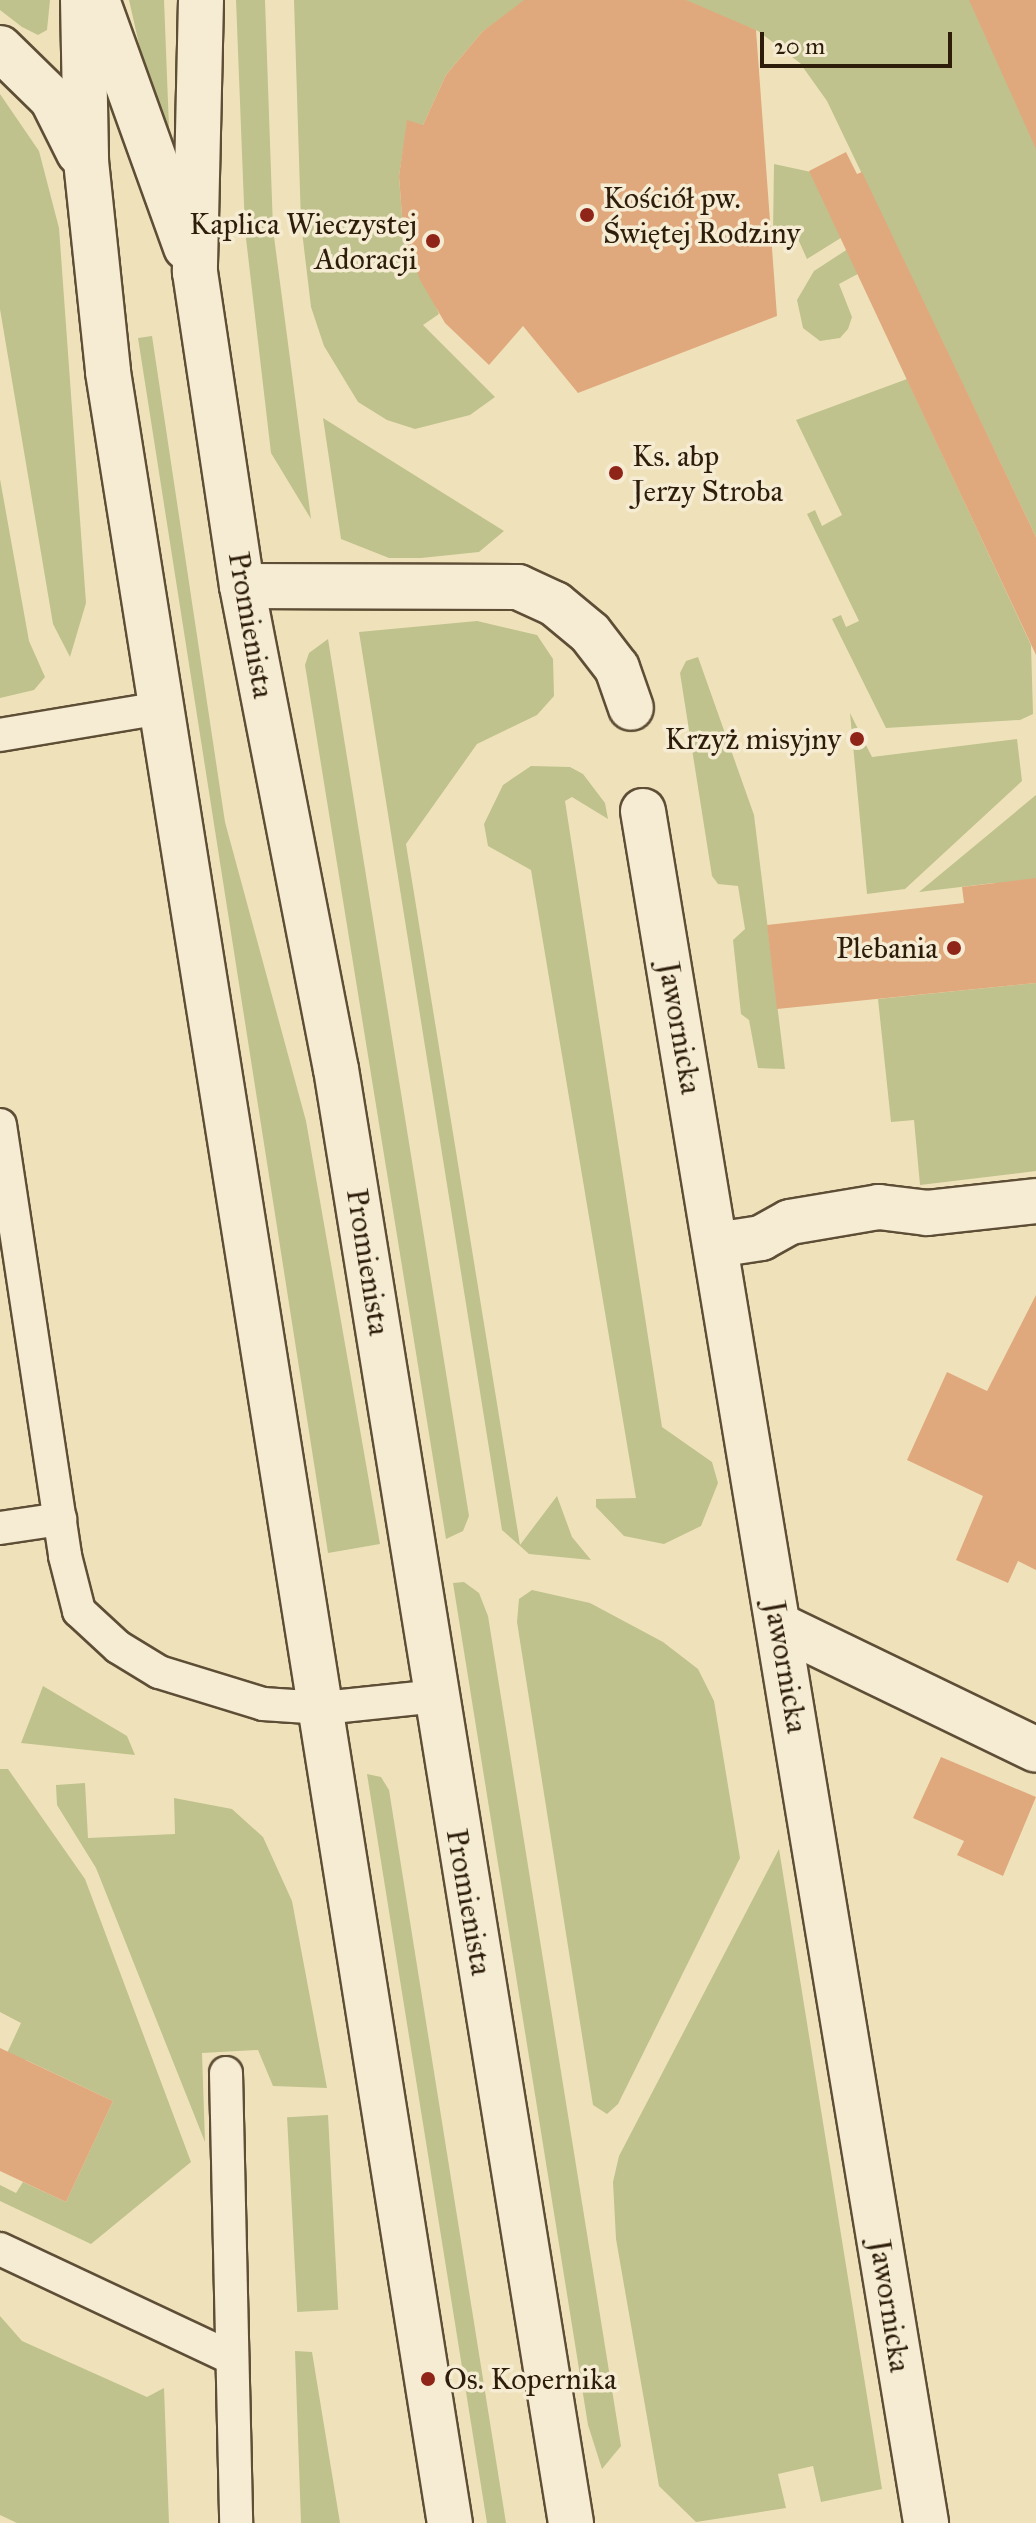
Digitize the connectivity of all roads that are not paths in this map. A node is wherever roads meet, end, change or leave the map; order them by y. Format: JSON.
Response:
{"nodes":[{"id":1,"x":83,"y":0,"type":"edge"},
{"id":2,"x":97,"y":0,"type":"edge"},
{"id":3,"x":201,"y":0,"type":"edge"},
{"id":4,"x":0,"y":48,"type":"edge"},
{"id":5,"x":88,"y":189,"type":"junction"},
{"id":6,"x":195,"y":272,"type":"junction"},
{"id":7,"x":242,"y":586,"type":"junction"},
{"id":8,"x":162,"y":708,"type":"junction"},
{"id":9,"x":631,"y":708,"type":"dead end"},
{"id":10,"x":0,"y":735,"type":"edge"},
{"id":11,"x":643,"y":811,"type":"dead end"},
{"id":12,"x":0,"y":1125,"type":"edge"},
{"id":13,"x":1036,"y":1201,"type":"edge"},
{"id":14,"x":716,"y":1245,"type":"junction"},
{"id":15,"x":60,"y":1519,"type":"junction"},
{"id":16,"x":0,"y":1528,"type":"edge"},
{"id":17,"x":780,"y":1626,"type":"junction"},
{"id":18,"x":437,"y":1696,"type":"junction"},
{"id":19,"x":323,"y":1708,"type":"junction"},
{"id":20,"x":1036,"y":1750,"type":"edge"},
{"id":21,"x":226,"y":2073,"type":"dead end"},
{"id":22,"x":0,"y":2249,"type":"edge"},
{"id":23,"x":232,"y":2358,"type":"junction"},
{"id":24,"x":236,"y":2523,"type":"edge"},
{"id":25,"x":450,"y":2523,"type":"edge"},
{"id":26,"x":571,"y":2523,"type":"edge"},
{"id":27,"x":926,"y":2523,"type":"edge"}],
"edges":[{"from":1,"to":5,"type":"street"},
{"from":2,"to":6,"type":"street"},
{"from":3,"to":6,"type":"street","name":"Promienista"},
{"from":4,"to":5,"type":"street"},
{"from":5,"to":8,"type":"street"},
{"from":6,"to":7,"type":"street","name":"Promienista"},
{"from":7,"to":9,"type":"street"},
{"from":7,"to":18,"type":"street","name":"Promienista"},
{"from":8,"to":10,"type":"lane"},
{"from":8,"to":19,"type":"street"},
{"from":11,"to":14,"type":"street","name":"Jawornicka"},
{"from":12,"to":15,"type":"lane"},
{"from":13,"to":14,"type":"street"},
{"from":14,"to":17,"type":"street","name":"Jawornicka"},
{"from":15,"to":16,"type":"lane"},
{"from":15,"to":19,"type":"lane"},
{"from":17,"to":20,"type":"street"},
{"from":17,"to":27,"type":"street","name":"Jawornicka"},
{"from":18,"to":19,"type":"lane"},
{"from":18,"to":26,"type":"street","name":"Promienista"},
{"from":19,"to":25,"type":"street"},
{"from":21,"to":23,"type":"lane"},
{"from":22,"to":23,"type":"lane"},
{"from":23,"to":24,"type":"lane"}]}
